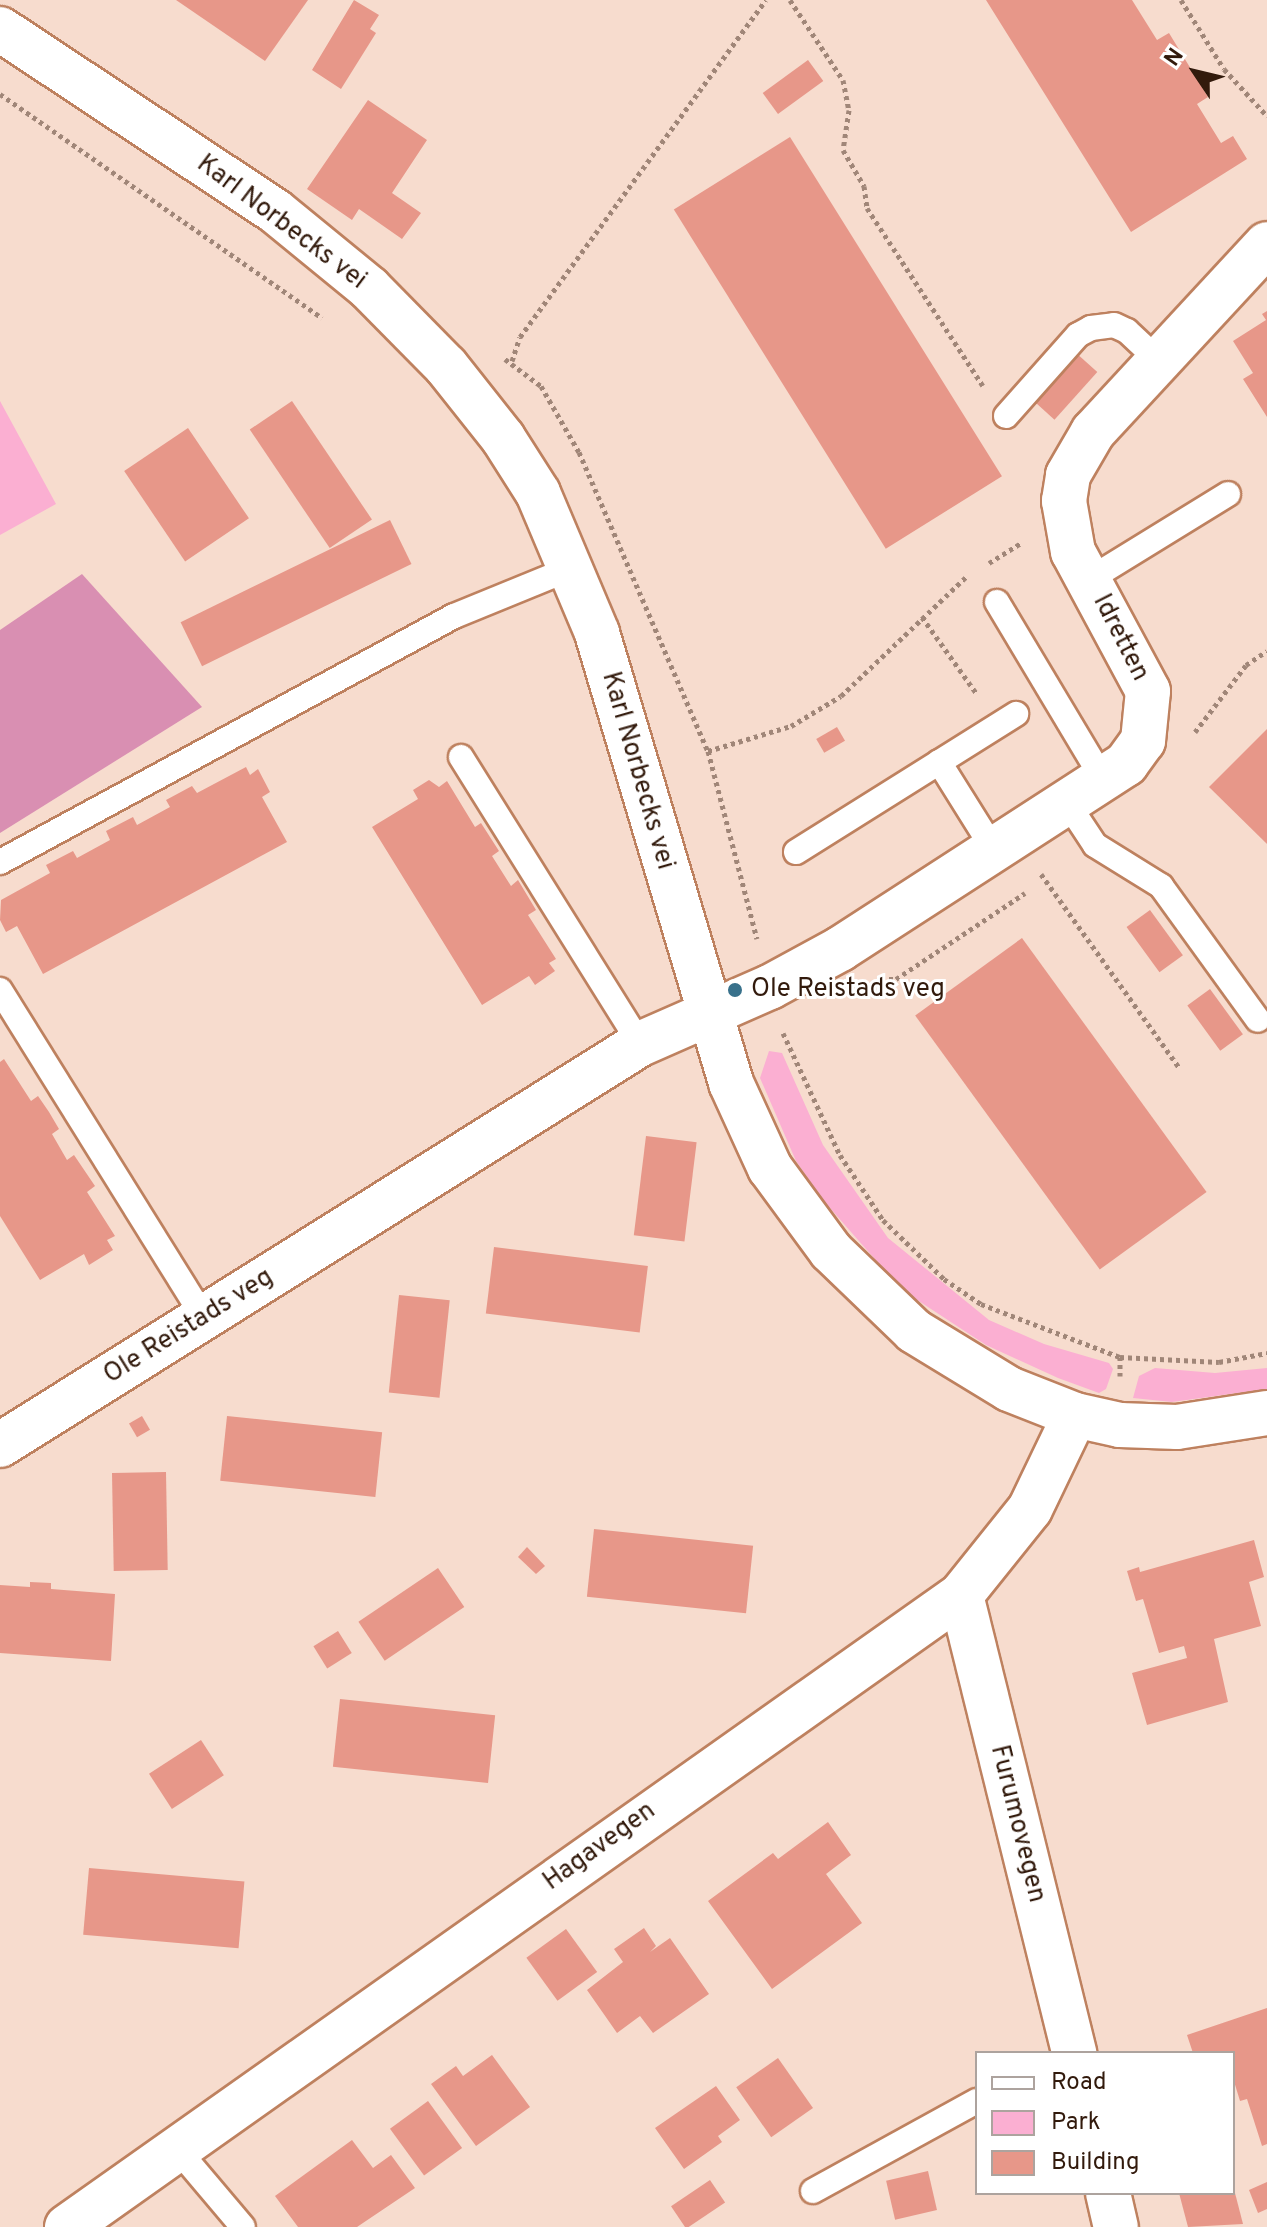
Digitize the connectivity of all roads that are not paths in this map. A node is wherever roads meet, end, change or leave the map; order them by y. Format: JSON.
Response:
{"nodes":[{"id":1,"x":0,"y":29,"type":"edge"},
{"id":2,"x":1267,"y":244,"type":"edge"},
{"id":3,"x":1159,"y":361,"type":"junction"},
{"id":4,"x":1006,"y":416,"type":"road end"},
{"id":5,"x":1228,"y":494,"type":"dead end"},
{"id":6,"x":569,"y":569,"type":"junction"},
{"id":7,"x":1090,"y":579,"type":"junction"},
{"id":8,"x":997,"y":602,"type":"dead end"},
{"id":9,"x":1007,"y":720,"type":"road end"},
{"id":10,"x":461,"y":757,"type":"dead end"},
{"id":11,"x":939,"y":762,"type":"junction"},
{"id":12,"x":1104,"y":781,"type":"junction"},
{"id":13,"x":1068,"y":804,"type":"junction"},
{"id":14,"x":1005,"y":844,"type":"junction"},
{"id":15,"x":796,"y":852,"type":"dead end"},
{"id":16,"x":0,"y":862,"type":"edge"},
{"id":17,"x":0,"y":990,"type":"edge"},
{"id":18,"x":709,"y":1014,"type":"junction"},
{"id":19,"x":1258,"y":1020,"type":"dead end"},
{"id":20,"x":640,"y":1044,"type":"junction"},
{"id":21,"x":204,"y":1318,"type":"junction"},
{"id":22,"x":1267,"y":1413,"type":"edge"},
{"id":23,"x":1075,"y":1415,"type":"junction"},
{"id":24,"x":0,"y":1445,"type":"edge"},
{"id":25,"x":961,"y":1595,"type":"junction"},
{"id":26,"x":1070,"y":2051,"type":"edge"},
{"id":27,"x":975,"y":2102,"type":"edge"},
{"id":28,"x":177,"y":2149,"type":"junction"},
{"id":29,"x":813,"y":2191,"type":"dead end"},
{"id":30,"x":1108,"y":2195,"type":"edge"},
{"id":31,"x":67,"y":2227,"type":"edge"},
{"id":32,"x":243,"y":2227,"type":"edge"},
{"id":33,"x":1116,"y":2227,"type":"edge"}],
"edges":[{"from":1,"to":6,"type":"street","name":"Karl Norbecks vei"},
{"from":2,"to":3,"type":"street","name":"Idretten"},
{"from":3,"to":4,"type":"lane"},
{"from":3,"to":7,"type":"street","name":"Idretten"},
{"from":5,"to":7,"type":"lane"},
{"from":6,"to":16,"type":"lane"},
{"from":6,"to":18,"type":"street","name":"Karl Norbecks vei"},
{"from":7,"to":12,"type":"street","name":"Idretten"},
{"from":8,"to":12,"type":"lane"},
{"from":9,"to":11,"type":"lane"},
{"from":10,"to":20,"type":"lane"},
{"from":11,"to":14,"type":"lane"},
{"from":11,"to":15,"type":"lane"},
{"from":12,"to":13,"type":"street","name":"Idretten"},
{"from":13,"to":14,"type":"street","name":"Idretten"},
{"from":13,"to":19,"type":"lane"},
{"from":14,"to":18,"type":"street","name":"Idretten"},
{"from":17,"to":21,"type":"lane"},
{"from":18,"to":20,"type":"street","name":"Ole Reistads veg"},
{"from":18,"to":23,"type":"street","name":"Karl Norbecks vei"},
{"from":20,"to":21,"type":"street","name":"Ole Reistads veg"},
{"from":21,"to":24,"type":"street","name":"Ole Reistads veg"},
{"from":22,"to":23,"type":"street","name":"Karl Norbecks vei"},
{"from":23,"to":25,"type":"street","name":"Hagavegen"},
{"from":25,"to":26,"type":"street","name":"Furumovegen"},
{"from":25,"to":28,"type":"street","name":"Hagavegen"},
{"from":27,"to":29,"type":"lane"},
{"from":28,"to":31,"type":"street","name":"Hagavegen"},
{"from":28,"to":32,"type":"lane"},
{"from":30,"to":33,"type":"street"}]}
